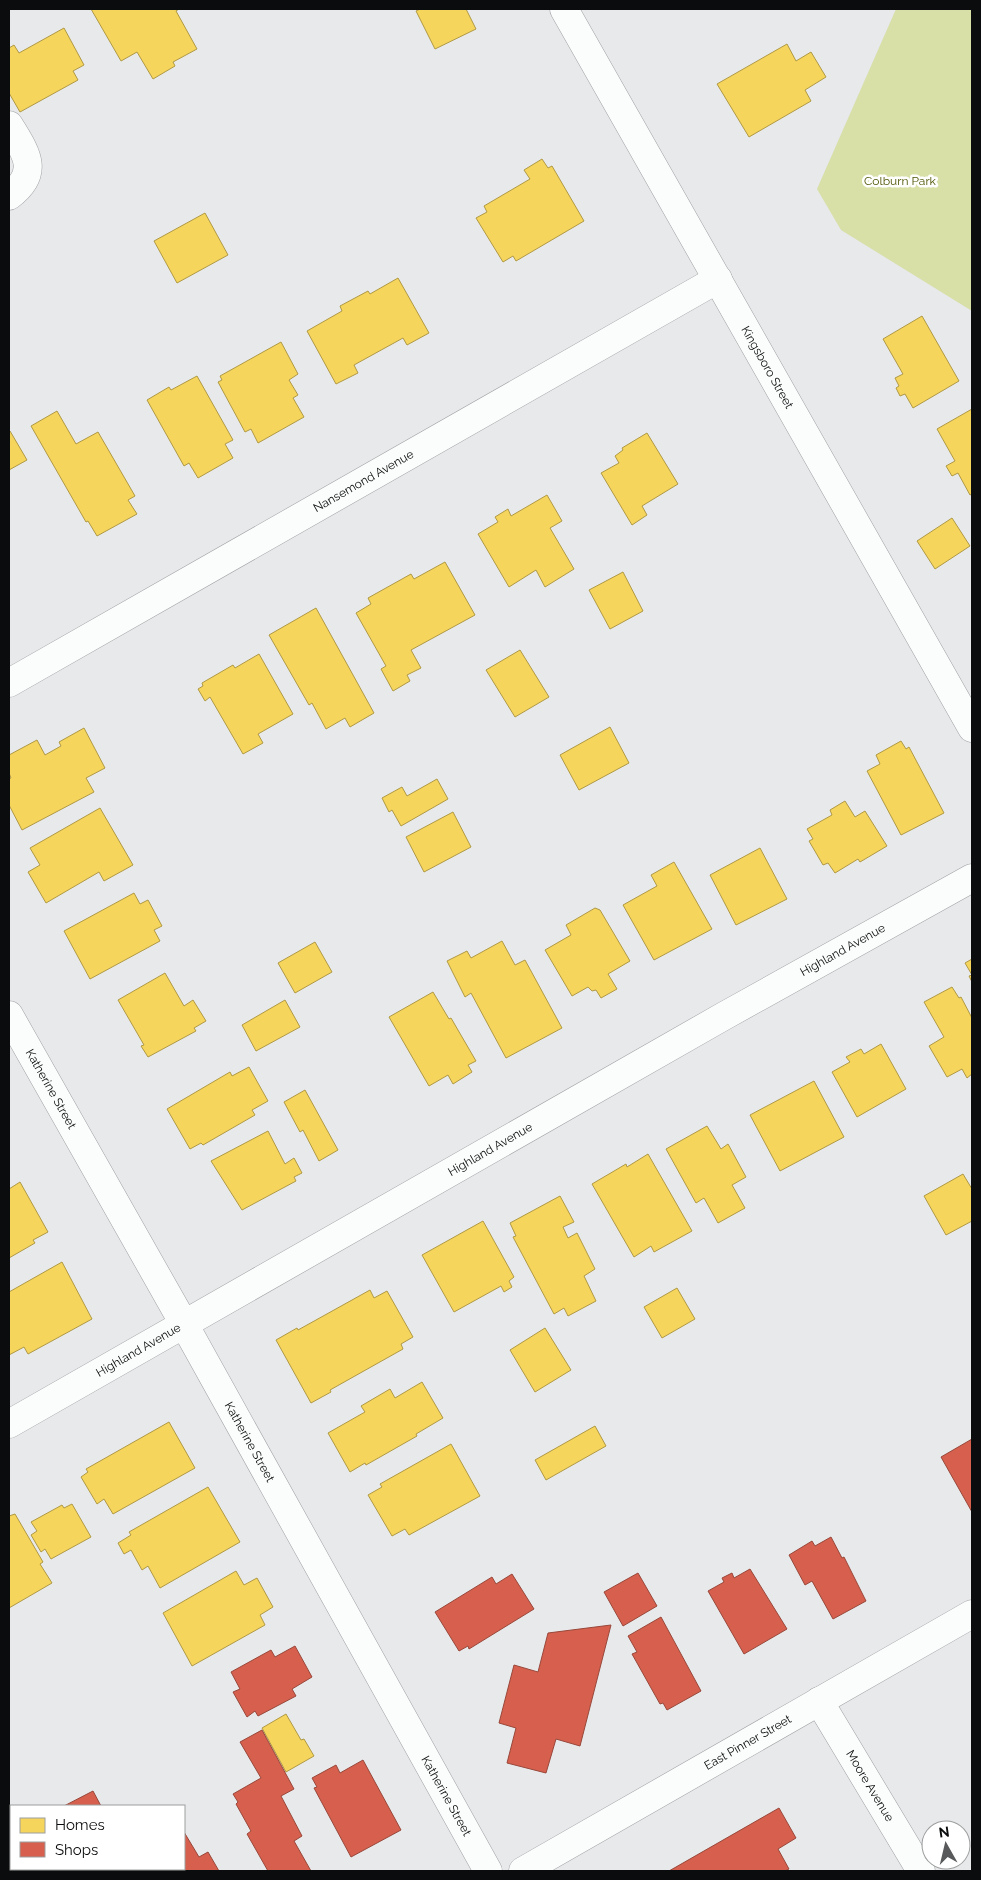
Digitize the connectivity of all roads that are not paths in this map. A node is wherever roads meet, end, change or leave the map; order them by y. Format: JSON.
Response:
{"nodes":[{"id":1,"x":564,"y":9,"type":"edge"},
{"id":2,"x":9,"y":125,"type":"edge"},
{"id":3,"x":9,"y":196,"type":"edge"},
{"id":4,"x":718,"y":279,"type":"junction"},
{"id":5,"x":9,"y":683,"type":"edge"},
{"id":6,"x":972,"y":728,"type":"edge"},
{"id":7,"x":972,"y":878,"type":"edge"},
{"id":8,"x":9,"y":1015,"type":"edge"},
{"id":9,"x":184,"y":1324,"type":"junction"},
{"id":10,"x":9,"y":1424,"type":"edge"},
{"id":11,"x":972,"y":1614,"type":"edge"},
{"id":12,"x":819,"y":1701,"type":"junction"},
{"id":13,"x":488,"y":1871,"type":"edge"},
{"id":14,"x":523,"y":1871,"type":"edge"},
{"id":15,"x":921,"y":1871,"type":"edge"}],
"edges":[{"from":1,"to":4,"type":"street","name":"Kingsboro Street"},
{"from":2,"to":3,"type":"street"},
{"from":4,"to":5,"type":"street","name":"Nansemond Avenue"},
{"from":4,"to":6,"type":"street","name":"Kingsboro Street"},
{"from":7,"to":9,"type":"street","name":"Highland Avenue"},
{"from":8,"to":9,"type":"street","name":"Katherine Street"},
{"from":9,"to":10,"type":"street","name":"Highland Avenue"},
{"from":9,"to":13,"type":"street","name":"Katherine Street"},
{"from":11,"to":12,"type":"street","name":"East Pinner Street"},
{"from":12,"to":14,"type":"street","name":"East Pinner Street"},
{"from":12,"to":15,"type":"street","name":"Moore Avenue"}]}
